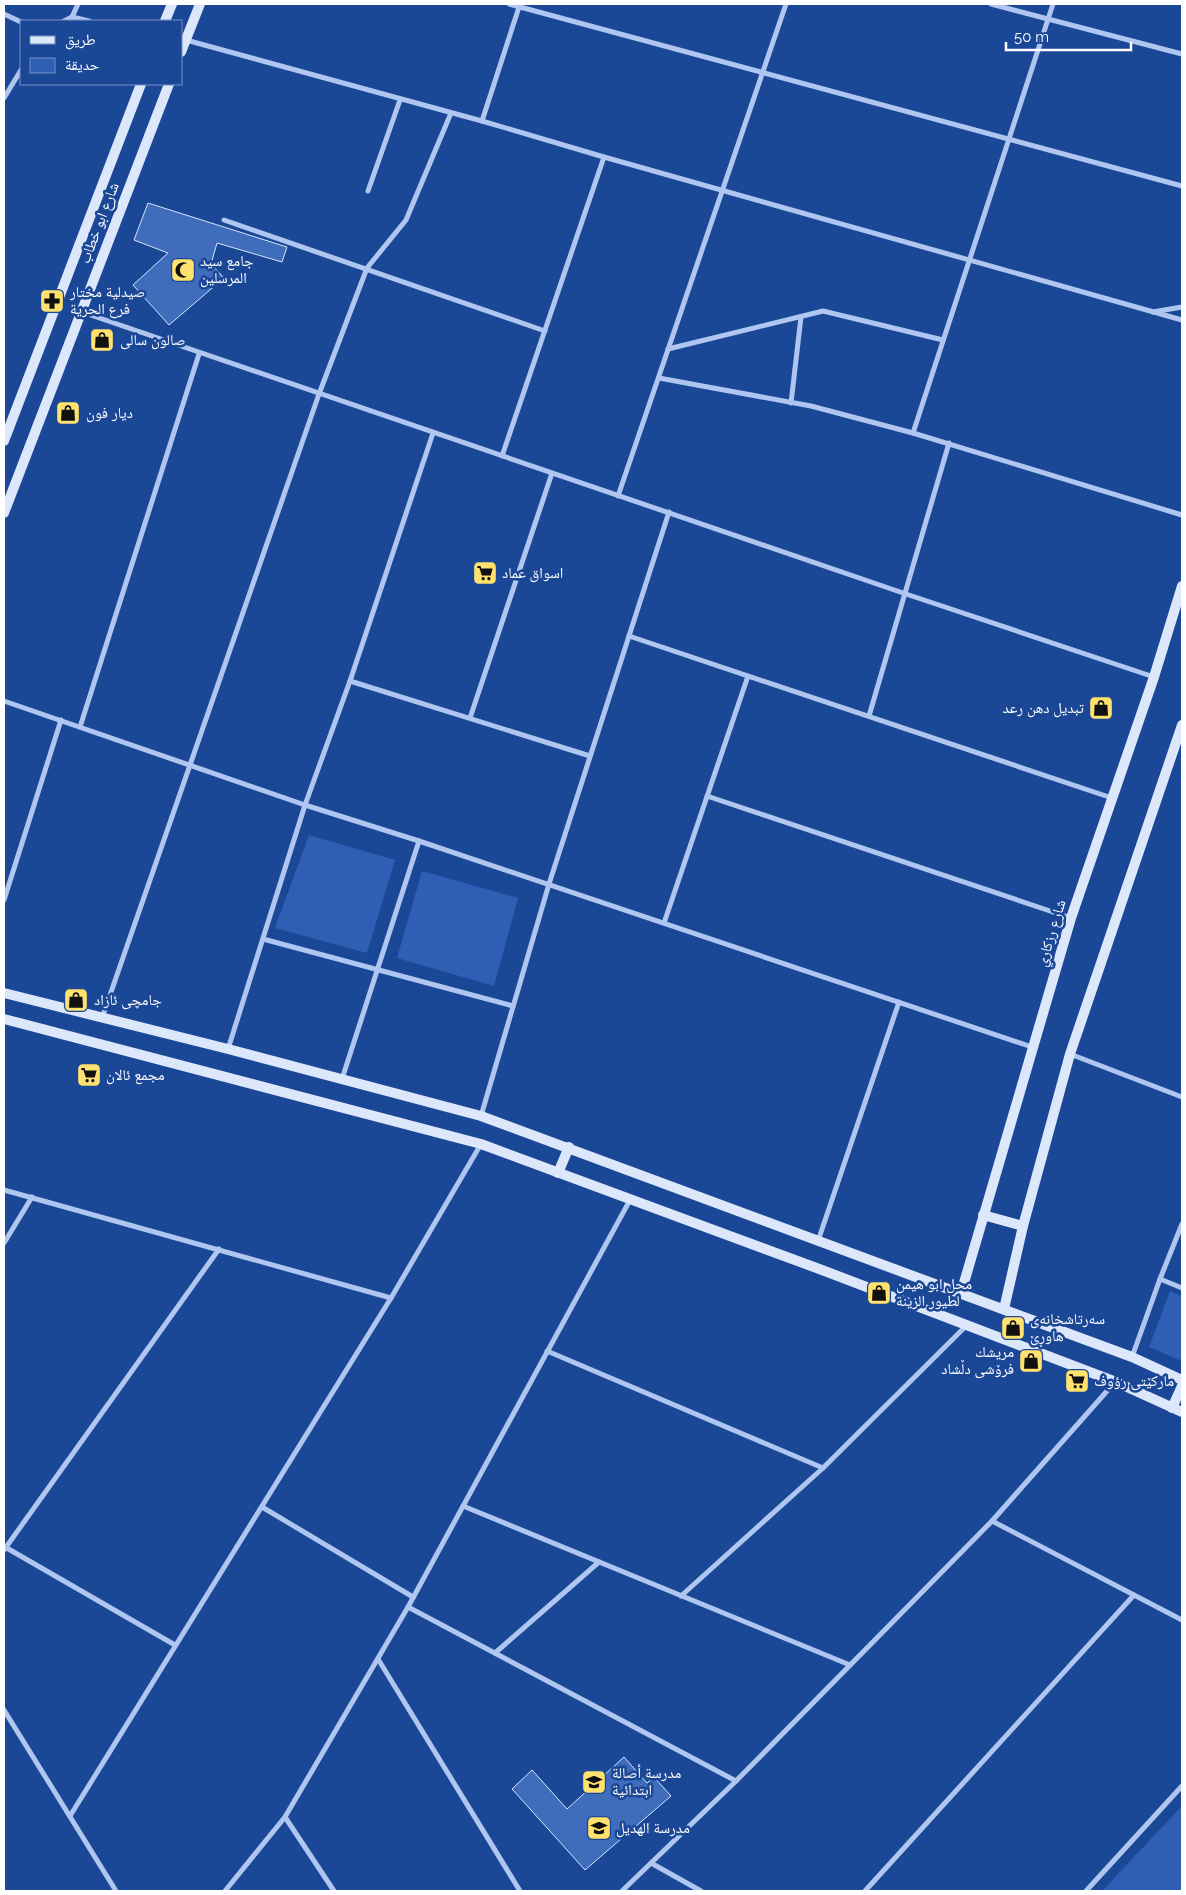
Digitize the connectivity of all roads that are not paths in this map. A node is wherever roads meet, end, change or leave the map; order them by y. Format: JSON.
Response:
{"nodes":[{"id":1,"x":78,"y":4,"type":"edge"},
{"id":2,"x":172,"y":4,"type":"edge"},
{"id":3,"x":200,"y":4,"type":"edge"},
{"id":4,"x":509,"y":4,"type":"edge"},
{"id":5,"x":786,"y":4,"type":"edge"},
{"id":6,"x":991,"y":4,"type":"edge"},
{"id":7,"x":1052,"y":4,"type":"edge"},
{"id":8,"x":519,"y":5,"type":"edge"},
{"id":9,"x":4,"y":14,"type":"edge"},
{"id":10,"x":72,"y":17,"type":"junction"},
{"id":11,"x":66,"y":20,"type":"edge"},
{"id":12,"x":85,"y":20,"type":"edge"},
{"id":13,"x":165,"y":20,"type":"edge"},
{"id":14,"x":1047,"y":20,"type":"junction"},
{"id":15,"x":20,"y":22,"type":"edge"},
{"id":16,"x":186,"y":40,"type":"junction"},
{"id":17,"x":182,"y":50,"type":"edge"},
{"id":18,"x":1182,"y":54,"type":"edge"},
{"id":19,"x":20,"y":72,"type":"edge"},
{"id":20,"x":762,"y":73,"type":"junction"},
{"id":21,"x":141,"y":85,"type":"edge"},
{"id":22,"x":169,"y":85,"type":"edge"},
{"id":23,"x":4,"y":98,"type":"edge"},
{"id":24,"x":400,"y":100,"type":"junction"},
{"id":25,"x":451,"y":113,"type":"junction"},
{"id":26,"x":482,"y":121,"type":"junction"},
{"id":27,"x":1008,"y":140,"type":"junction"},
{"id":28,"x":604,"y":157,"type":"junction"},
{"id":29,"x":1182,"y":186,"type":"edge"},
{"id":30,"x":722,"y":190,"type":"junction"},
{"id":31,"x":368,"y":191,"type":"dead end"},
{"id":32,"x":224,"y":220,"type":"dead end"},
{"id":33,"x":969,"y":260,"type":"junction"},
{"id":34,"x":367,"y":268,"type":"junction"},
{"id":35,"x":1182,"y":307,"type":"edge"},
{"id":36,"x":81,"y":312,"type":"junction"},
{"id":37,"x":1151,"y":312,"type":"junction"},
{"id":38,"x":801,"y":317,"type":"junction"},
{"id":39,"x":1182,"y":320,"type":"edge"},
{"id":40,"x":545,"y":331,"type":"junction"},
{"id":41,"x":943,"y":340,"type":"junction"},
{"id":42,"x":668,"y":349,"type":"junction"},
{"id":43,"x":199,"y":354,"type":"junction"},
{"id":44,"x":658,"y":378,"type":"junction"},
{"id":45,"x":319,"y":394,"type":"junction"},
{"id":46,"x":791,"y":403,"type":"junction"},
{"id":47,"x":433,"y":433,"type":"junction"},
{"id":48,"x":913,"y":433,"type":"junction"},
{"id":49,"x":4,"y":441,"type":"edge"},
{"id":50,"x":949,"y":443,"type":"junction"},
{"id":51,"x":502,"y":456,"type":"junction"},
{"id":52,"x":552,"y":473,"type":"junction"},
{"id":53,"x":618,"y":496,"type":"junction"},
{"id":54,"x":669,"y":512,"type":"junction"},
{"id":55,"x":4,"y":513,"type":"edge"},
{"id":56,"x":1182,"y":515,"type":"edge"},
{"id":57,"x":1182,"y":586,"type":"edge"},
{"id":58,"x":906,"y":594,"type":"junction"},
{"id":59,"x":629,"y":636,"type":"junction"},
{"id":60,"x":748,"y":676,"type":"junction"},
{"id":61,"x":1154,"y":676,"type":"junction"},
{"id":62,"x":350,"y":681,"type":"junction"},
{"id":63,"x":4,"y":701,"type":"edge"},
{"id":64,"x":869,"y":716,"type":"junction"},
{"id":65,"x":470,"y":718,"type":"junction"},
{"id":66,"x":61,"y":720,"type":"junction"},
{"id":67,"x":1182,"y":725,"type":"edge"},
{"id":68,"x":80,"y":727,"type":"junction"},
{"id":69,"x":590,"y":756,"type":"junction"},
{"id":70,"x":189,"y":763,"type":"junction"},
{"id":71,"x":708,"y":796,"type":"junction"},
{"id":72,"x":1112,"y":798,"type":"junction"},
{"id":73,"x":305,"y":805,"type":"junction"},
{"id":74,"x":419,"y":841,"type":"junction"},
{"id":75,"x":549,"y":884,"type":"junction"},
{"id":76,"x":4,"y":900,"type":"edge"},
{"id":77,"x":1071,"y":918,"type":"junction"},
{"id":78,"x":664,"y":923,"type":"junction"},
{"id":79,"x":263,"y":939,"type":"junction"},
{"id":80,"x":378,"y":969,"type":"junction"},
{"id":81,"x":4,"y":993,"type":"edge"},
{"id":82,"x":899,"y":1002,"type":"junction"},
{"id":83,"x":513,"y":1006,"type":"junction"},
{"id":84,"x":102,"y":1018,"type":"junction"},
{"id":85,"x":4,"y":1019,"type":"edge"},
{"id":86,"x":1032,"y":1047,"type":"junction"},
{"id":87,"x":228,"y":1049,"type":"junction"},
{"id":88,"x":1070,"y":1054,"type":"junction"},
{"id":89,"x":342,"y":1079,"type":"junction"},
{"id":90,"x":1182,"y":1097,"type":"edge"},
{"id":91,"x":481,"y":1116,"type":"junction"},
{"id":92,"x":481,"y":1144,"type":"junction"},
{"id":93,"x":569,"y":1147,"type":"junction"},
{"id":94,"x":558,"y":1173,"type":"junction"},
{"id":95,"x":4,"y":1190,"type":"edge"},
{"id":96,"x":32,"y":1198,"type":"junction"},
{"id":97,"x":630,"y":1200,"type":"junction"},
{"id":98,"x":983,"y":1215,"type":"junction"},
{"id":99,"x":1182,"y":1224,"type":"edge"},
{"id":100,"x":1024,"y":1226,"type":"junction"},
{"id":101,"x":818,"y":1241,"type":"junction"},
{"id":102,"x":4,"y":1243,"type":"edge"},
{"id":103,"x":219,"y":1249,"type":"junction"},
{"id":104,"x":1160,"y":1279,"type":"junction"},
{"id":105,"x":1182,"y":1288,"type":"edge"},
{"id":106,"x":961,"y":1293,"type":"junction"},
{"id":107,"x":391,"y":1298,"type":"junction"},
{"id":108,"x":1004,"y":1309,"type":"junction"},
{"id":109,"x":967,"y":1325,"type":"junction"},
{"id":110,"x":547,"y":1351,"type":"junction"},
{"id":111,"x":1132,"y":1357,"type":"junction"},
{"id":112,"x":1182,"y":1380,"type":"edge"},
{"id":113,"x":1116,"y":1382,"type":"junction"},
{"id":114,"x":1182,"y":1386,"type":"edge"},
{"id":115,"x":1177,"y":1410,"type":"edge"},
{"id":116,"x":823,"y":1468,"type":"junction"},
{"id":117,"x":262,"y":1506,"type":"junction"},
{"id":118,"x":463,"y":1506,"type":"junction"},
{"id":119,"x":992,"y":1520,"type":"junction"},
{"id":120,"x":5,"y":1548,"type":"edge"},
{"id":121,"x":599,"y":1562,"type":"junction"},
{"id":122,"x":1134,"y":1595,"type":"junction"},
{"id":123,"x":681,"y":1596,"type":"junction"},
{"id":124,"x":413,"y":1598,"type":"junction"},
{"id":125,"x":408,"y":1607,"type":"junction"},
{"id":126,"x":1182,"y":1620,"type":"edge"},
{"id":127,"x":175,"y":1645,"type":"junction"},
{"id":128,"x":495,"y":1653,"type":"junction"},
{"id":129,"x":378,"y":1659,"type":"junction"},
{"id":130,"x":850,"y":1666,"type":"junction"},
{"id":131,"x":4,"y":1710,"type":"edge"},
{"id":132,"x":736,"y":1781,"type":"junction"},
{"id":133,"x":1182,"y":1786,"type":"edge"},
{"id":134,"x":70,"y":1816,"type":"junction"},
{"id":135,"x":285,"y":1817,"type":"junction"},
{"id":136,"x":651,"y":1863,"type":"junction"},
{"id":137,"x":116,"y":1891,"type":"edge"},
{"id":138,"x":225,"y":1891,"type":"edge"},
{"id":139,"x":334,"y":1891,"type":"edge"},
{"id":140,"x":520,"y":1891,"type":"edge"},
{"id":141,"x":622,"y":1891,"type":"edge"},
{"id":142,"x":701,"y":1891,"type":"edge"},
{"id":143,"x":865,"y":1891,"type":"edge"},
{"id":144,"x":1086,"y":1891,"type":"edge"}],
"edges":[{"from":1,"to":10,"type":"street"},
{"from":2,"to":13,"type":"street"},
{"from":3,"to":16,"type":"street"},
{"from":4,"to":8,"type":"street"},
{"from":5,"to":20,"type":"street"},
{"from":6,"to":14,"type":"street"},
{"from":7,"to":14,"type":"street"},
{"from":8,"to":20,"type":"street"},
{"from":8,"to":26,"type":"street"},
{"from":9,"to":15,"type":"street"},
{"from":10,"to":11,"type":"street"},
{"from":10,"to":12,"type":"street"},
{"from":14,"to":18,"type":"street"},
{"from":14,"to":27,"type":"street"},
{"from":16,"to":17,"type":"street"},
{"from":16,"to":24,"type":"street"},
{"from":19,"to":23,"type":"street"},
{"from":20,"to":27,"type":"street"},
{"from":20,"to":30,"type":"street"},
{"from":21,"to":49,"type":"street","name":"شارع ابو خطاب"},
{"from":22,"to":36,"type":"street","name":"شارع ابو خطاب"},
{"from":24,"to":25,"type":"street"},
{"from":24,"to":31,"type":"street"},
{"from":25,"to":26,"type":"street"},
{"from":25,"to":34,"type":"street"},
{"from":26,"to":28,"type":"street"},
{"from":27,"to":29,"type":"street"},
{"from":27,"to":33,"type":"street"},
{"from":28,"to":30,"type":"street"},
{"from":28,"to":40,"type":"street"},
{"from":30,"to":33,"type":"street"},
{"from":30,"to":42,"type":"street"},
{"from":32,"to":34,"type":"street"},
{"from":33,"to":37,"type":"street"},
{"from":33,"to":41,"type":"street"},
{"from":34,"to":40,"type":"street"},
{"from":34,"to":45,"type":"street"},
{"from":35,"to":37,"type":"street"},
{"from":36,"to":43,"type":"street"},
{"from":36,"to":55,"type":"street","name":"شارع ابو خطاب"},
{"from":37,"to":39,"type":"street"},
{"from":38,"to":41,"type":"street"},
{"from":38,"to":42,"type":"street"},
{"from":38,"to":46,"type":"street"},
{"from":40,"to":51,"type":"street"},
{"from":41,"to":48,"type":"street"},
{"from":42,"to":44,"type":"street"},
{"from":43,"to":45,"type":"street"},
{"from":43,"to":68,"type":"street"},
{"from":44,"to":46,"type":"street"},
{"from":44,"to":53,"type":"street"},
{"from":45,"to":47,"type":"street"},
{"from":45,"to":70,"type":"street"},
{"from":46,"to":48,"type":"street"},
{"from":47,"to":51,"type":"street"},
{"from":47,"to":62,"type":"street"},
{"from":48,"to":50,"type":"street"},
{"from":50,"to":56,"type":"street"},
{"from":50,"to":58,"type":"street"},
{"from":51,"to":52,"type":"street"},
{"from":52,"to":53,"type":"street"},
{"from":52,"to":65,"type":"street"},
{"from":53,"to":54,"type":"street"},
{"from":54,"to":58,"type":"street"},
{"from":54,"to":59,"type":"street"},
{"from":57,"to":61,"type":"street","name":"شارع رزكاري"},
{"from":58,"to":61,"type":"street"},
{"from":58,"to":64,"type":"street"},
{"from":59,"to":60,"type":"street"},
{"from":59,"to":69,"type":"street"},
{"from":60,"to":64,"type":"street"},
{"from":60,"to":71,"type":"street"},
{"from":61,"to":72,"type":"street","name":"شارع رزكاري"},
{"from":62,"to":65,"type":"street"},
{"from":62,"to":73,"type":"street"},
{"from":63,"to":66,"type":"street"},
{"from":64,"to":72,"type":"street"},
{"from":65,"to":69,"type":"street"},
{"from":66,"to":68,"type":"street"},
{"from":66,"to":76,"type":"street"},
{"from":67,"to":88,"type":"street"},
{"from":68,"to":70,"type":"street"},
{"from":69,"to":75,"type":"street"},
{"from":70,"to":73,"type":"street"},
{"from":70,"to":84,"type":"street"},
{"from":71,"to":77,"type":"street"},
{"from":71,"to":78,"type":"street"},
{"from":72,"to":77,"type":"street","name":"شارع رزكاري"},
{"from":73,"to":74,"type":"street"},
{"from":73,"to":79,"type":"street"},
{"from":74,"to":75,"type":"street"},
{"from":74,"to":80,"type":"street"},
{"from":75,"to":78,"type":"street"},
{"from":75,"to":83,"type":"street"},
{"from":77,"to":86,"type":"street","name":"شارع رزكاري"},
{"from":78,"to":82,"type":"street"},
{"from":79,"to":80,"type":"street"},
{"from":79,"to":87,"type":"street"},
{"from":80,"to":83,"type":"street"},
{"from":80,"to":89,"type":"street"},
{"from":81,"to":84,"type":"street"},
{"from":82,"to":86,"type":"street"},
{"from":82,"to":101,"type":"street"},
{"from":83,"to":91,"type":"street"},
{"from":84,"to":87,"type":"street"},
{"from":85,"to":92,"type":"street"},
{"from":86,"to":98,"type":"street","name":"شارع رزكاري"},
{"from":87,"to":89,"type":"street"},
{"from":88,"to":90,"type":"street"},
{"from":88,"to":100,"type":"street"},
{"from":89,"to":91,"type":"street"},
{"from":91,"to":93,"type":"street"},
{"from":92,"to":94,"type":"street"},
{"from":92,"to":107,"type":"street"},
{"from":93,"to":94,"type":"street"},
{"from":93,"to":101,"type":"street"},
{"from":94,"to":97,"type":"street"},
{"from":95,"to":96,"type":"street"},
{"from":96,"to":102,"type":"street"},
{"from":96,"to":103,"type":"street"},
{"from":97,"to":109,"type":"street"},
{"from":97,"to":110,"type":"street"},
{"from":98,"to":100,"type":"street"},
{"from":98,"to":106,"type":"street","name":"شارع رزكاري"},
{"from":99,"to":104,"type":"street"},
{"from":100,"to":108,"type":"street"},
{"from":101,"to":106,"type":"street"},
{"from":103,"to":107,"type":"street"},
{"from":103,"to":120,"type":"street"},
{"from":104,"to":105,"type":"street"},
{"from":104,"to":111,"type":"street"},
{"from":106,"to":108,"type":"street"},
{"from":107,"to":117,"type":"street"},
{"from":108,"to":111,"type":"street"},
{"from":109,"to":113,"type":"street"},
{"from":109,"to":116,"type":"street"},
{"from":110,"to":116,"type":"street"},
{"from":110,"to":118,"type":"street"},
{"from":111,"to":112,"type":"street"},
{"from":113,"to":115,"type":"street"},
{"from":113,"to":119,"type":"street"},
{"from":114,"to":115,"type":"street"},
{"from":116,"to":123,"type":"street"},
{"from":117,"to":124,"type":"street"},
{"from":117,"to":127,"type":"street"},
{"from":118,"to":121,"type":"street"},
{"from":118,"to":124,"type":"street"},
{"from":119,"to":122,"type":"street"},
{"from":119,"to":130,"type":"street"},
{"from":120,"to":127,"type":"street"},
{"from":121,"to":123,"type":"street"},
{"from":121,"to":128,"type":"street"},
{"from":122,"to":126,"type":"street"},
{"from":122,"to":143,"type":"street"},
{"from":123,"to":130,"type":"street"},
{"from":124,"to":125,"type":"street"},
{"from":125,"to":128,"type":"street"},
{"from":125,"to":129,"type":"street"},
{"from":127,"to":134,"type":"street"},
{"from":128,"to":132,"type":"street"},
{"from":129,"to":135,"type":"street"},
{"from":129,"to":140,"type":"street"},
{"from":130,"to":132,"type":"street"},
{"from":131,"to":134,"type":"street"},
{"from":132,"to":136,"type":"street"},
{"from":133,"to":144,"type":"street"},
{"from":134,"to":137,"type":"street"},
{"from":135,"to":138,"type":"street"},
{"from":135,"to":139,"type":"street"},
{"from":136,"to":141,"type":"street"},
{"from":136,"to":142,"type":"street"}]}
